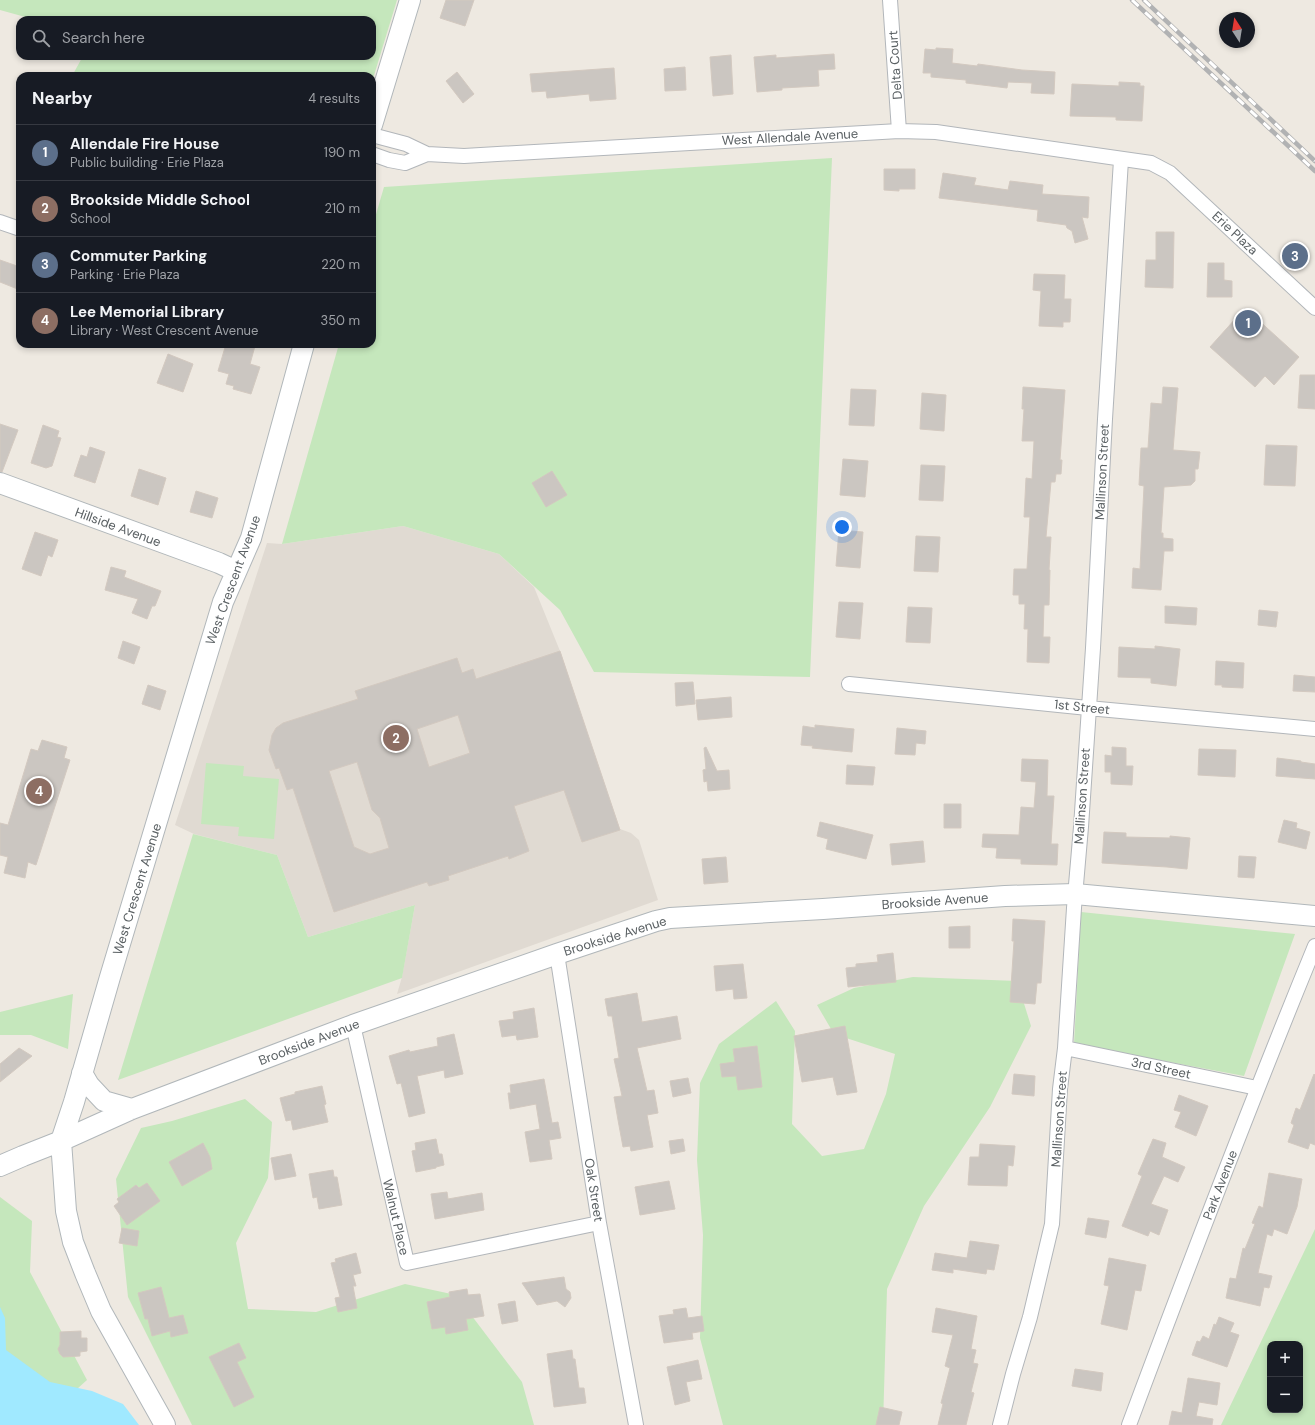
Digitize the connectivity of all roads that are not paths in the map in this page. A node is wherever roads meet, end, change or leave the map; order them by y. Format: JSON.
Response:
{"nodes":[{"id":1,"x":410,"y":0,"type":"edge"},
{"id":2,"x":890,"y":0,"type":"edge"},
{"id":3,"x":376,"y":112,"type":"edge"},
{"id":4,"x":899,"y":131,"type":"junction"},
{"id":5,"x":376,"y":136,"type":"edge"},
{"id":6,"x":427,"y":154,"type":"junction"},
{"id":7,"x":376,"y":155,"type":"edge"},
{"id":8,"x":1121,"y":160,"type":"junction"},
{"id":9,"x":1151,"y":163,"type":"joint"},
{"id":10,"x":0,"y":222,"type":"edge"},
{"id":11,"x":16,"y":228,"type":"edge"},
{"id":12,"x":1315,"y":308,"type":"edge"},
{"id":13,"x":303,"y":348,"type":"edge"},
{"id":14,"x":0,"y":483,"type":"edge"},
{"id":15,"x":236,"y":571,"type":"junction"},
{"id":16,"x":849,"y":684,"type":"dead end"},
{"id":17,"x":1088,"y":708,"type":"junction"},
{"id":18,"x":1315,"y":729,"type":"edge"},
{"id":19,"x":1075,"y":894,"type":"junction"},
{"id":20,"x":1315,"y":916,"type":"edge"},
{"id":21,"x":1315,"y":946,"type":"edge"},
{"id":22,"x":557,"y":954,"type":"junction"},
{"id":23,"x":353,"y":1025,"type":"junction"},
{"id":24,"x":1065,"y":1048,"type":"junction"},
{"id":25,"x":82,"y":1073,"type":"junction"},
{"id":26,"x":1257,"y":1088,"type":"junction"},
{"id":27,"x":132,"y":1109,"type":"junction"},
{"id":28,"x":61,"y":1142,"type":"junction"},
{"id":29,"x":0,"y":1166,"type":"edge"},
{"id":30,"x":599,"y":1223,"type":"junction"},
{"id":31,"x":165,"y":1425,"type":"edge"},
{"id":32,"x":636,"y":1425,"type":"edge"},
{"id":33,"x":1000,"y":1425,"type":"edge"},
{"id":34,"x":1129,"y":1425,"type":"edge"}],
"edges":[{"from":1,"to":3,"type":"main road"},
{"from":2,"to":4,"type":"street","name":"Delta Court"},
{"from":4,"to":6,"type":"street","name":"West Allendale Avenue"},
{"from":4,"to":8,"type":"street","name":"West Allendale Avenue"},
{"from":5,"to":6,"type":"street","name":"West Allendale Avenue"},
{"from":6,"to":7,"type":"street","name":"West Allendale Avenue"},
{"from":8,"to":9,"type":"street","name":"West Allendale Avenue"},
{"from":8,"to":17,"type":"street","name":"Mallinson Street"},
{"from":9,"to":12,"type":"street","name":"Erie Plaza"},
{"from":10,"to":11,"type":"street"},
{"from":13,"to":15,"type":"main road","name":"West Crescent Avenue"},
{"from":14,"to":15,"type":"main road","name":"Hillside Avenue"},
{"from":15,"to":25,"type":"main road","name":"West Crescent Avenue"},
{"from":16,"to":17,"type":"street","name":"1st Street"},
{"from":17,"to":18,"type":"street","name":"1st Street"},
{"from":17,"to":19,"type":"street","name":"Mallinson Street"},
{"from":19,"to":20,"type":"main road","name":"Brookside Avenue"},
{"from":19,"to":22,"type":"main road","name":"Brookside Avenue"},
{"from":19,"to":24,"type":"street","name":"Mallinson Street"},
{"from":21,"to":26,"type":"street","name":"Park Avenue"},
{"from":22,"to":23,"type":"main road","name":"Brookside Avenue"},
{"from":22,"to":30,"type":"street","name":"Oak Street"},
{"from":23,"to":27,"type":"main road","name":"Brookside Avenue"},
{"from":23,"to":30,"type":"street","name":"Walnut Place"},
{"from":24,"to":26,"type":"street","name":"3rd Street"},
{"from":24,"to":33,"type":"street","name":"Mallinson Street"},
{"from":25,"to":27,"type":"main road"},
{"from":25,"to":28,"type":"main road","name":"West Crescent Avenue"},
{"from":26,"to":34,"type":"street","name":"Park Avenue"},
{"from":27,"to":28,"type":"main road","name":"Brookside Avenue"},
{"from":28,"to":29,"type":"main road","name":"Brookside Avenue"},
{"from":28,"to":31,"type":"main road","name":"West Crescent Avenue"},
{"from":30,"to":32,"type":"street","name":"Oak Street"}]}
